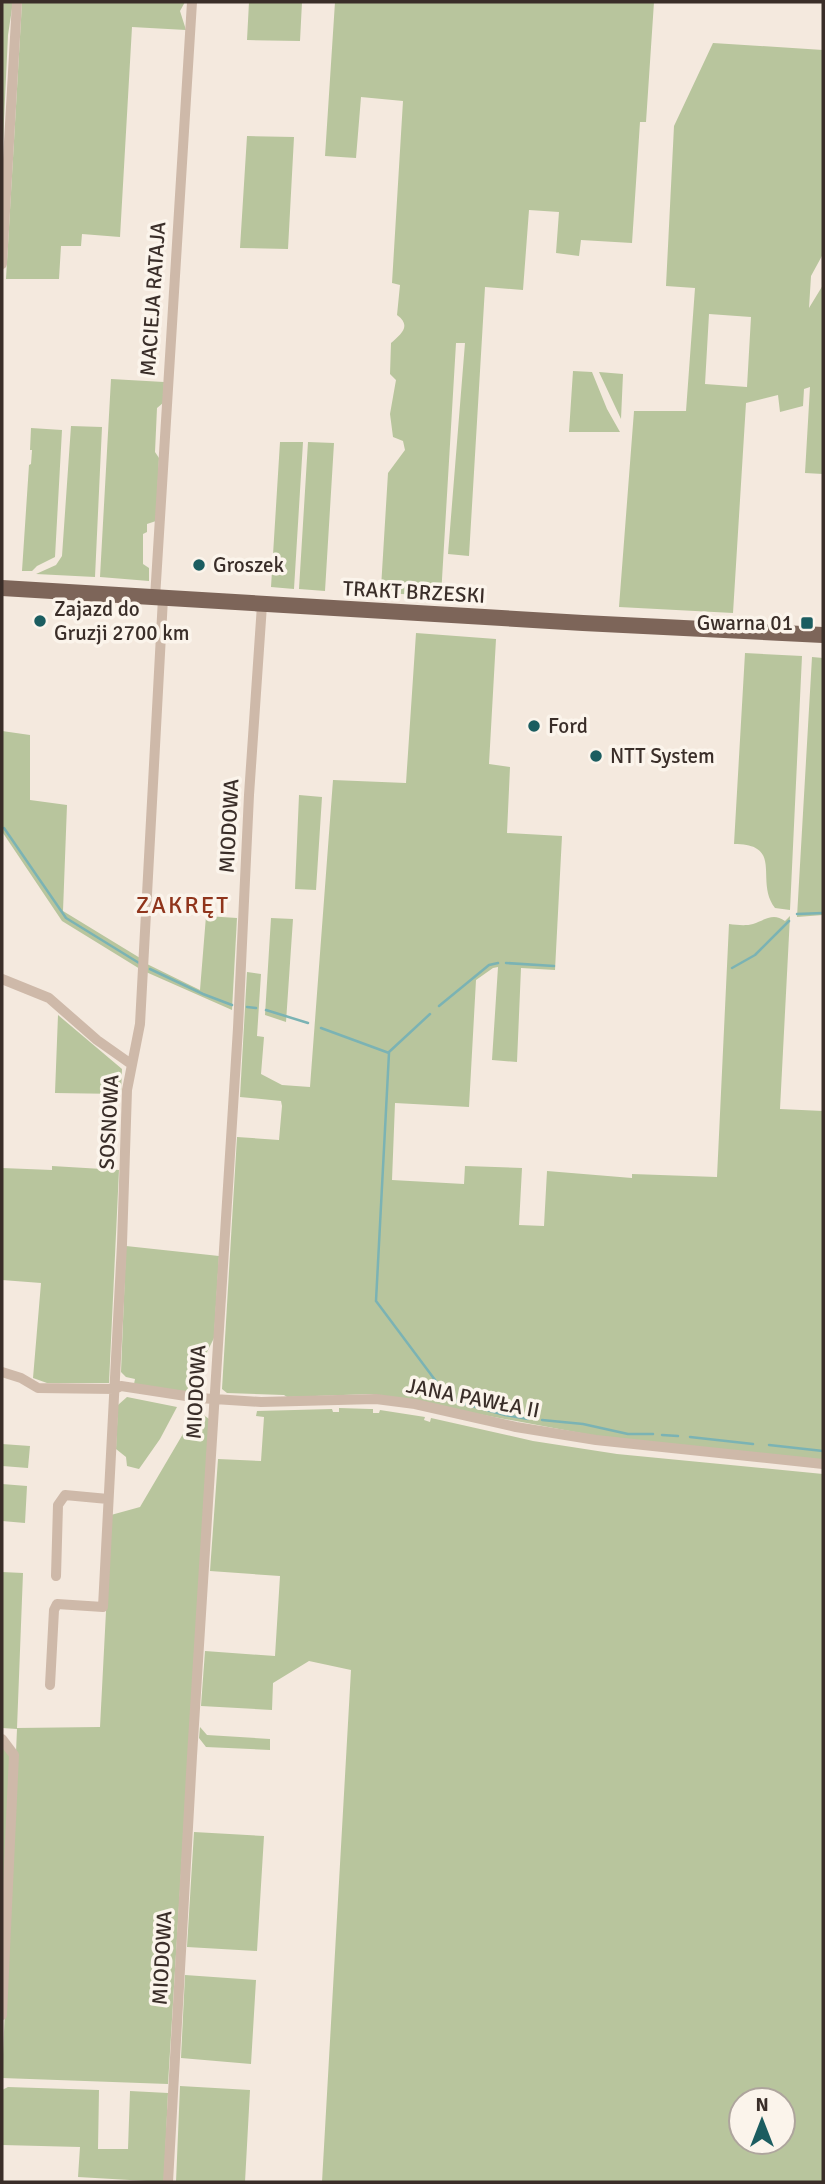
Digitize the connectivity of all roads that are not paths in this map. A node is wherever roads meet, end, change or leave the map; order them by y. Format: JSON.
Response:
{"nodes":[{"id":1,"x":17,"y":2,"type":"edge"},
{"id":2,"x":192,"y":2,"type":"edge"},
{"id":3,"x":2,"y":264,"type":"edge"},
{"id":4,"x":2,"y":588,"type":"edge"},
{"id":5,"x":159,"y":598,"type":"junction"},
{"id":6,"x":262,"y":605,"type":"junction"},
{"id":7,"x":823,"y":635,"type":"edge"},
{"id":8,"x":2,"y":979,"type":"edge"},
{"id":9,"x":131,"y":1064,"type":"junction"},
{"id":10,"x":2,"y":1372,"type":"edge"},
{"id":11,"x":115,"y":1389,"type":"junction"},
{"id":12,"x":215,"y":1399,"type":"junction"},
{"id":13,"x":823,"y":1464,"type":"edge"},
{"id":14,"x":108,"y":1499,"type":"junction"},
{"id":15,"x":56,"y":1576,"type":"dead end"},
{"id":16,"x":50,"y":1685,"type":"dead end"},
{"id":17,"x":2,"y":1739,"type":"edge"},
{"id":18,"x":2,"y":2015,"type":"edge"},
{"id":19,"x":168,"y":2182,"type":"edge"}],
"edges":[{"from":1,"to":3,"type":"street"},
{"from":2,"to":5,"type":"street","name":"MACIEJA RATAJA"},
{"from":4,"to":5,"type":"main road","name":"TRAKT BRZESKI"},
{"from":5,"to":6,"type":"main road","name":"TRAKT BRZESKI"},
{"from":5,"to":9,"type":"street","name":"SOSNOWA"},
{"from":6,"to":7,"type":"main road","name":"TRAKT BRZESKI"},
{"from":6,"to":12,"type":"street","name":"MIODOWA"},
{"from":8,"to":9,"type":"street"},
{"from":9,"to":11,"type":"street","name":"SOSNOWA"},
{"from":10,"to":11,"type":"street","name":"JANA PAWŁA II"},
{"from":11,"to":12,"type":"street","name":"JANA PAWŁA II"},
{"from":11,"to":14,"type":"street","name":"SOSNOWA"},
{"from":12,"to":13,"type":"street","name":"JANA PAWŁA II"},
{"from":12,"to":19,"type":"street","name":"MIODOWA"},
{"from":14,"to":15,"type":"street"},
{"from":14,"to":16,"type":"street","name":"SOSNOWA"},
{"from":17,"to":18,"type":"street"}]}
